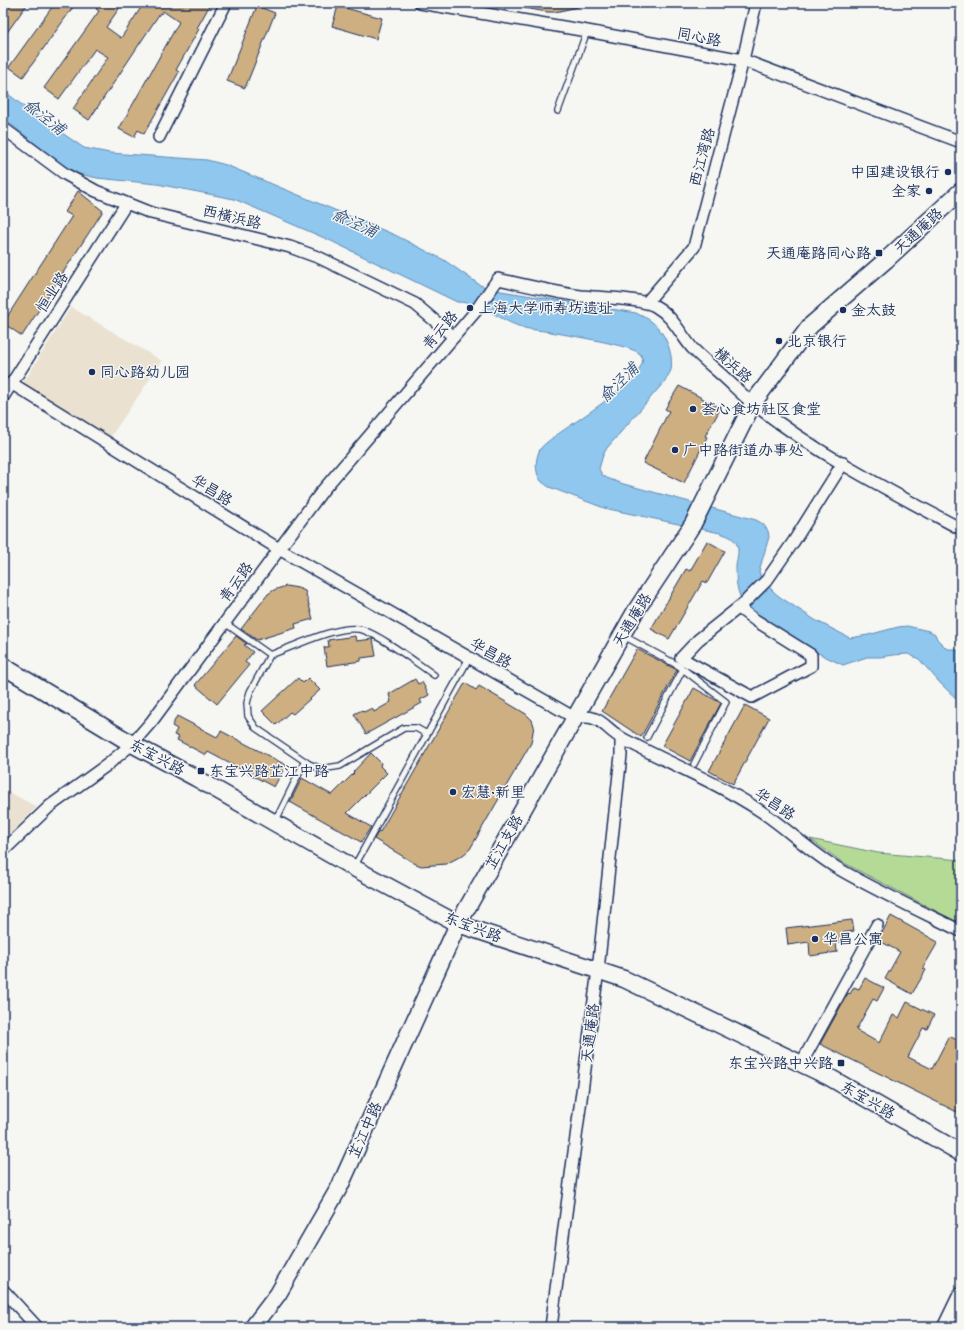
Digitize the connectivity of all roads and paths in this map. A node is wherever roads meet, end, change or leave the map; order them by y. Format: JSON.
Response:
{"nodes":[{"id":1,"x":226,"y":3,"type":"edge"},
{"id":2,"x":420,"y":3,"type":"edge"},
{"id":3,"x":756,"y":3,"type":"edge"},
{"id":4,"x":587,"y":30,"type":"junction"},
{"id":5,"x":743,"y":60,"type":"junction"},
{"id":6,"x":558,"y":111,"type":"dead end"},
{"id":7,"x":3,"y":128,"type":"edge"},
{"id":8,"x":159,"y":137,"type":"dead end"},
{"id":9,"x":961,"y":142,"type":"edge"},
{"id":10,"x":961,"y":191,"type":"edge"},
{"id":11,"x":126,"y":204,"type":"junction"},
{"id":12,"x":496,"y":282,"type":"joint"},
{"id":13,"x":646,"y":303,"type":"junction"},
{"id":14,"x":454,"y":337,"type":"junction"},
{"id":15,"x":11,"y":383,"type":"junction"},
{"id":16,"x":3,"y":397,"type":"edge"},
{"id":17,"x":753,"y":403,"type":"junction"},
{"id":18,"x":843,"y":463,"type":"junction"},
{"id":19,"x":961,"y":529,"type":"edge"},
{"id":20,"x":279,"y":549,"type":"junction"},
{"id":21,"x":741,"y":606,"type":"junction"},
{"id":22,"x":225,"y":622,"type":"junction"},
{"id":23,"x":622,"y":635,"type":"junction"},
{"id":24,"x":270,"y":655,"type":"junction"},
{"id":25,"x":469,"y":658,"type":"junction"},
{"id":26,"x":3,"y":666,"type":"edge"},
{"id":27,"x":683,"y":669,"type":"junction"},
{"id":28,"x":434,"y":675,"type":"dead end"},
{"id":29,"x":575,"y":718,"type":"junction"},
{"id":30,"x":427,"y":734,"type":"junction"},
{"id":31,"x":647,"y":737,"type":"dead end"},
{"id":32,"x":621,"y":738,"type":"junction"},
{"id":33,"x":132,"y":744,"type":"junction"},
{"id":34,"x":305,"y":761,"type":"junction"},
{"id":35,"x":694,"y":764,"type":"dead end"},
{"id":36,"x":274,"y":822,"type":"junction"},
{"id":37,"x":3,"y":851,"type":"edge"},
{"id":38,"x":354,"y":868,"type":"junction"},
{"id":39,"x":458,"y":924,"type":"junction"},
{"id":40,"x":877,"y":925,"type":"dead end"},
{"id":41,"x":961,"y":931,"type":"edge"},
{"id":42,"x":598,"y":970,"type":"junction"},
{"id":43,"x":801,"y":1064,"type":"junction"},
{"id":44,"x":961,"y":1153,"type":"edge"},
{"id":45,"x":3,"y":1290,"type":"edge"},
{"id":46,"x":961,"y":1296,"type":"edge"},
{"id":47,"x":37,"y":1327,"type":"edge"},
{"id":48,"x":253,"y":1327,"type":"edge"},
{"id":49,"x":551,"y":1327,"type":"edge"},
{"id":50,"x":946,"y":1327,"type":"edge"}],
"edges":[{"from":1,"to":8,"type":"street"},
{"from":2,"to":4,"type":"street","name":"同心路"},
{"from":3,"to":5,"type":"street","name":"西江湾路"},
{"from":4,"to":5,"type":"street","name":"同心路"},
{"from":4,"to":6,"type":"lane"},
{"from":5,"to":9,"type":"street","name":"同心路"},
{"from":5,"to":13,"type":"street","name":"西江湾路"},
{"from":7,"to":11,"type":"street","name":"西横浜路"},
{"from":10,"to":17,"type":"street","name":"天通庵路"},
{"from":11,"to":14,"type":"street","name":"西横浜路"},
{"from":11,"to":15,"type":"street","name":"恒业路"},
{"from":12,"to":13,"type":"street","name":"横浜路"},
{"from":12,"to":14,"type":"street","name":"青云路"},
{"from":13,"to":17,"type":"street","name":"横浜路"},
{"from":14,"to":20,"type":"street","name":"青云路"},
{"from":15,"to":16,"type":"street","name":"恒业路"},
{"from":15,"to":20,"type":"street","name":"华昌路"},
{"from":17,"to":18,"type":"street","name":"横浜路"},
{"from":17,"to":23,"type":"street","name":"天通庵路"},
{"from":18,"to":19,"type":"street","name":"横浜路"},
{"from":18,"to":21,"type":"street"},
{"from":20,"to":22,"type":"street","name":"青云路"},
{"from":20,"to":25,"type":"street","name":"华昌路"},
{"from":21,"to":21,"type":"street"},
{"from":22,"to":24,"type":"lane"},
{"from":22,"to":33,"type":"street","name":"青云路"},
{"from":23,"to":27,"type":"lane"},
{"from":23,"to":29,"type":"street","name":"天通庵路"},
{"from":24,"to":28,"type":"lane"},
{"from":24,"to":34,"type":"lane"},
{"from":25,"to":29,"type":"street","name":"华昌路"},
{"from":25,"to":30,"type":"lane"},
{"from":26,"to":33,"type":"street","name":"东宝兴路"},
{"from":27,"to":31,"type":"lane"},
{"from":27,"to":35,"type":"lane"},
{"from":29,"to":32,"type":"street","name":"华昌路"},
{"from":29,"to":39,"type":"street","name":"芷江支路"},
{"from":30,"to":34,"type":"lane"},
{"from":30,"to":38,"type":"lane"},
{"from":32,"to":41,"type":"street","name":"华昌路"},
{"from":32,"to":42,"type":"street","name":"天通庵路"},
{"from":33,"to":36,"type":"street","name":"东宝兴路"},
{"from":33,"to":37,"type":"street","name":"青云路"},
{"from":34,"to":36,"type":"lane"},
{"from":36,"to":38,"type":"street","name":"东宝兴路"},
{"from":38,"to":39,"type":"street","name":"东宝兴路"},
{"from":39,"to":42,"type":"street","name":"东宝兴路"},
{"from":39,"to":48,"type":"street","name":"芷江中路"},
{"from":40,"to":43,"type":"street"},
{"from":42,"to":43,"type":"street","name":"东宝兴路"},
{"from":42,"to":49,"type":"street","name":"天通庵路"},
{"from":43,"to":44,"type":"street","name":"东宝兴路"},
{"from":45,"to":47,"type":"street"},
{"from":46,"to":50,"type":"street"}]}
